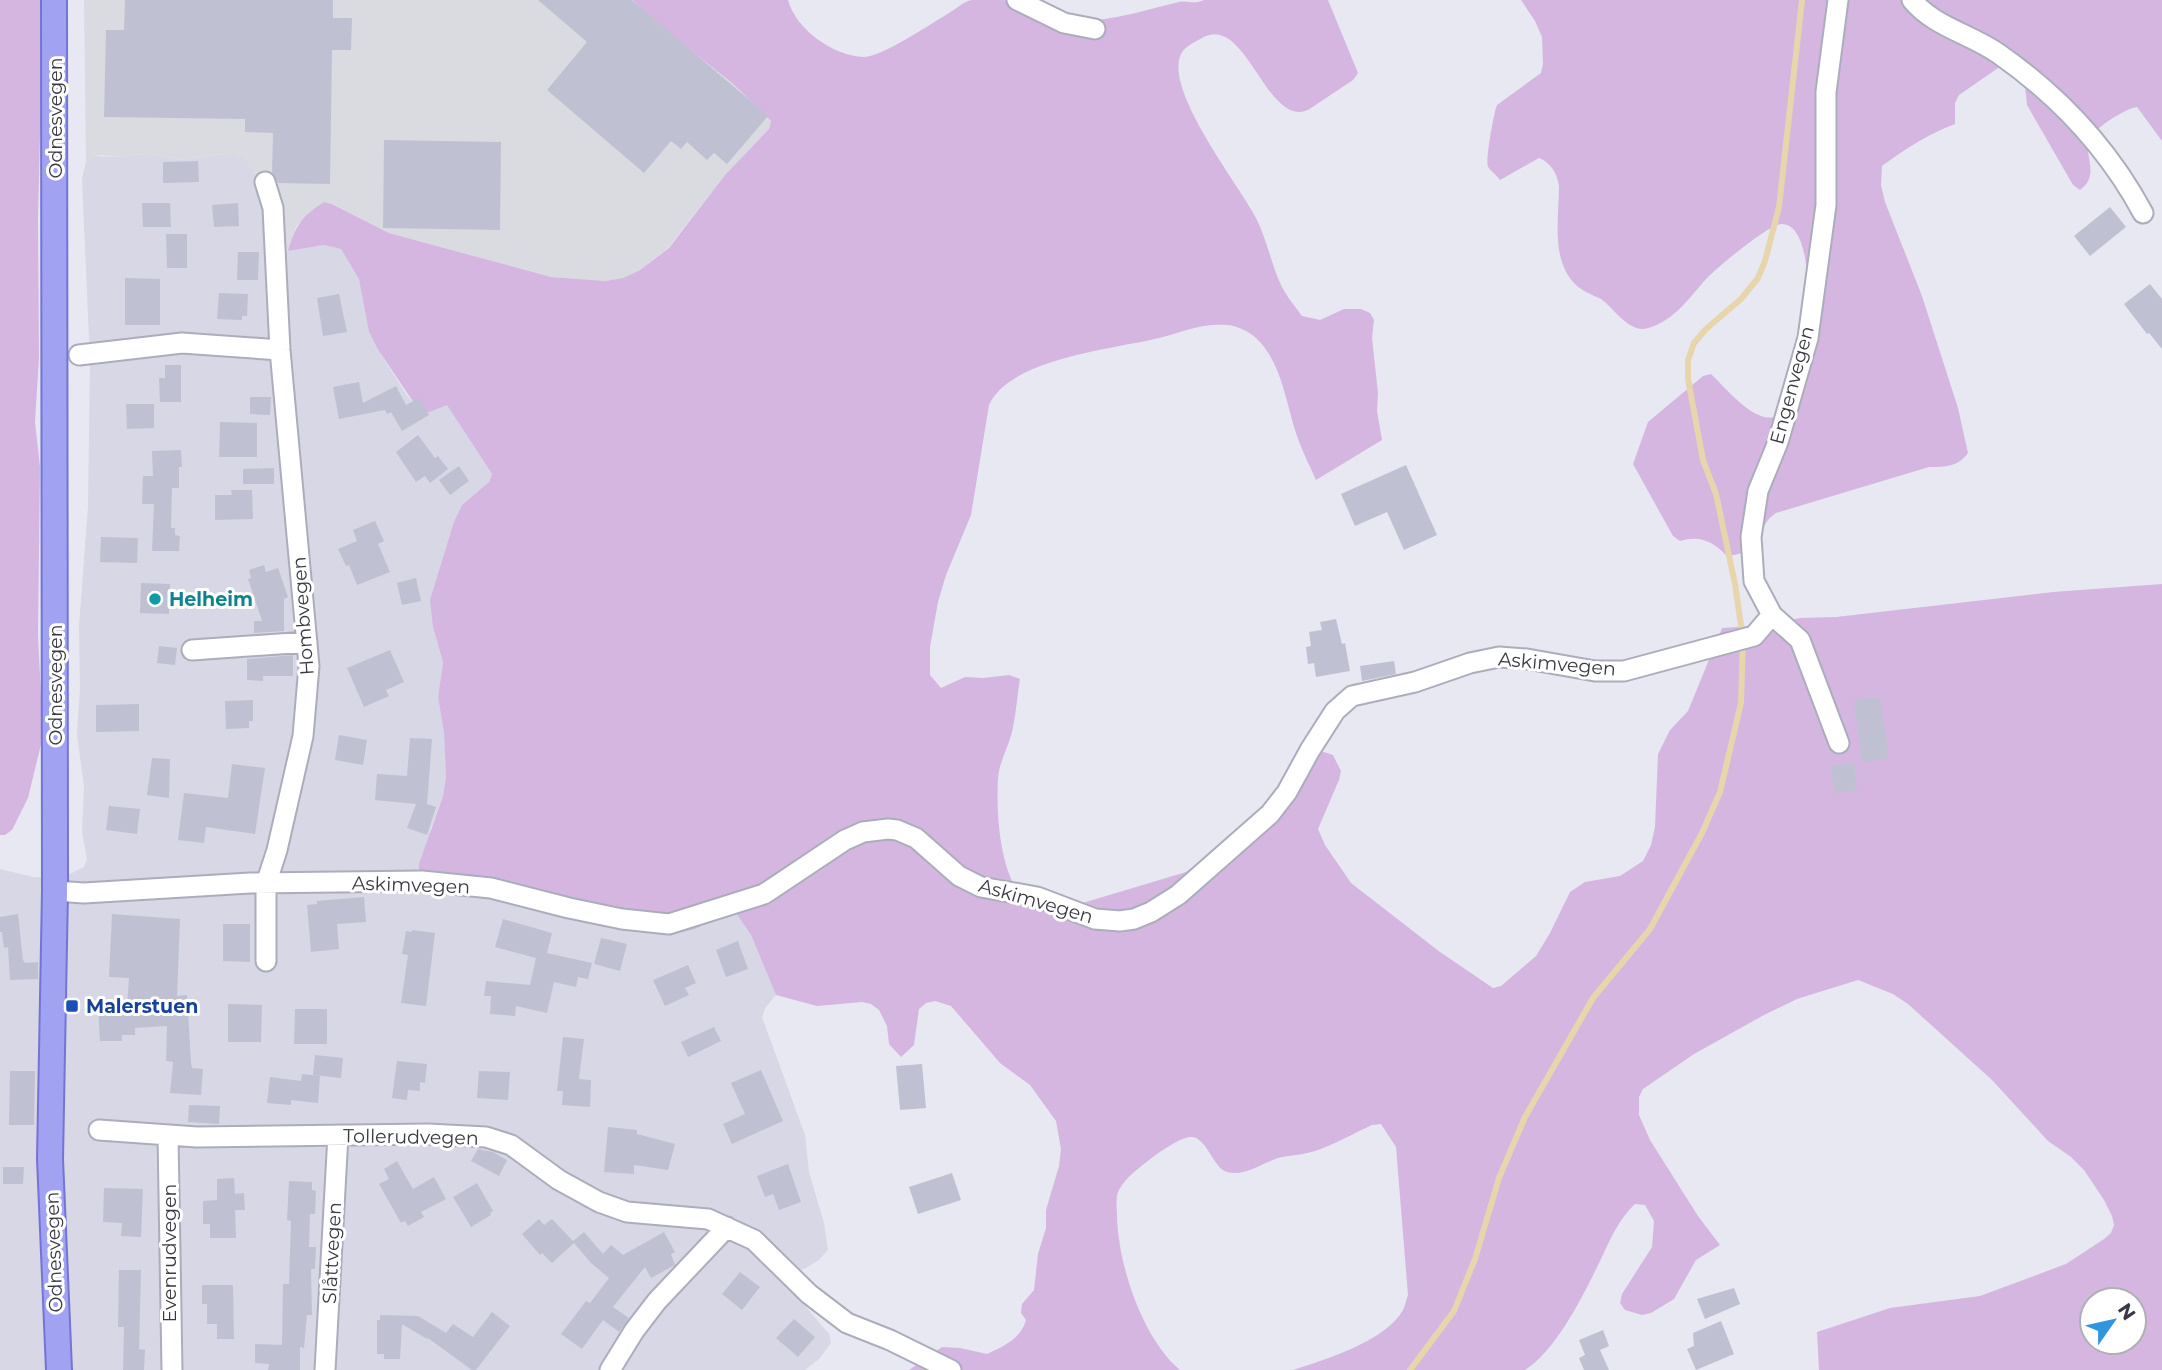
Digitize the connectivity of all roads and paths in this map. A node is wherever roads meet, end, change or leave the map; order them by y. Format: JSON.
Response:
{"nodes":[{"id":1,"x":54,"y":0,"type":"edge"},
{"id":2,"x":1017,"y":0,"type":"edge"},
{"id":3,"x":1838,"y":0,"type":"edge"},
{"id":4,"x":1912,"y":0,"type":"edge"},
{"id":5,"x":1095,"y":29,"type":"dead end"},
{"id":6,"x":265,"y":182,"type":"dead end"},
{"id":7,"x":2143,"y":213,"type":"dead end"},
{"id":8,"x":280,"y":350,"type":"junction"},
{"id":9,"x":79,"y":355,"type":"dead end"},
{"id":10,"x":1772,"y":615,"type":"junction"},
{"id":11,"x":307,"y":642,"type":"junction"},
{"id":12,"x":192,"y":650,"type":"dead end"},
{"id":13,"x":1839,"y":743,"type":"dead end"},
{"id":14,"x":266,"y":884,"type":"junction"},
{"id":15,"x":55,"y":891,"type":"junction"},
{"id":16,"x":265,"y":961,"type":"dead end"},
{"id":17,"x":99,"y":1130,"type":"dead end"},
{"id":18,"x":168,"y":1135,"type":"junction"},
{"id":19,"x":338,"y":1135,"type":"junction"},
{"id":20,"x":726,"y":1227,"type":"junction"},
{"id":21,"x":59,"y":1370,"type":"edge"},
{"id":22,"x":172,"y":1370,"type":"edge"},
{"id":23,"x":325,"y":1370,"type":"edge"},
{"id":24,"x":610,"y":1370,"type":"edge"},
{"id":25,"x":951,"y":1370,"type":"edge"}],
"edges":[{"from":1,"to":15,"type":"main road","name":"Odnesvegen"},
{"from":2,"to":5,"type":"street"},
{"from":3,"to":10,"type":"street","name":"Engenvegen"},
{"from":4,"to":7,"type":"street"},
{"from":6,"to":8,"type":"street","name":"Hombvegen"},
{"from":8,"to":9,"type":"street"},
{"from":8,"to":11,"type":"street","name":"Hombvegen"},
{"from":10,"to":13,"type":"street","name":"Engenvegen"},
{"from":10,"to":14,"type":"street","name":"Askimvegen"},
{"from":11,"to":12,"type":"street"},
{"from":11,"to":14,"type":"street","name":"Hombvegen"},
{"from":14,"to":15,"type":"street","name":"Askimvegen"},
{"from":14,"to":16,"type":"street","name":"Hombvegen"},
{"from":15,"to":21,"type":"main road","name":"Odnesvegen"},
{"from":17,"to":18,"type":"street","name":"Tollerudvegen"},
{"from":18,"to":19,"type":"street","name":"Tollerudvegen"},
{"from":18,"to":22,"type":"street","name":"Evenrudvegen"},
{"from":19,"to":20,"type":"street","name":"Tollerudvegen"},
{"from":19,"to":23,"type":"street","name":"Slåttvegen"},
{"from":20,"to":24,"type":"street"},
{"from":20,"to":25,"type":"street","name":"Tollerudvegen"}]}
